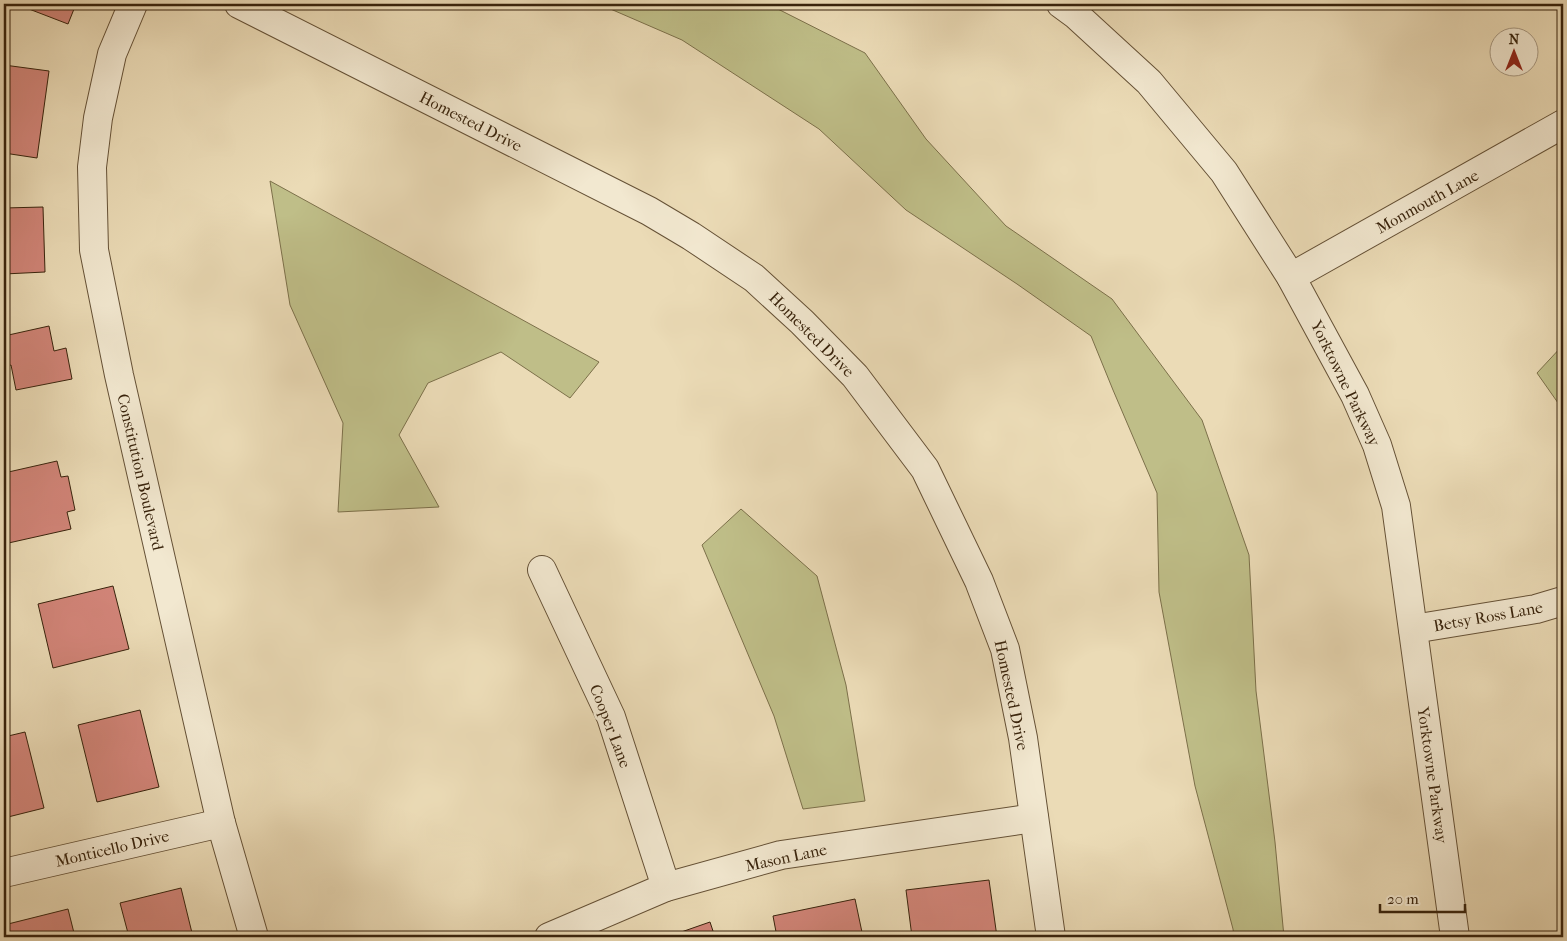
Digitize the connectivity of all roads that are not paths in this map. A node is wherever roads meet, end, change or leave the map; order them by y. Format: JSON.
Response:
{"nodes":[{"id":1,"x":133,"y":4,"type":"edge"},
{"id":2,"x":239,"y":4,"type":"edge"},
{"id":3,"x":1061,"y":4,"type":"edge"},
{"id":4,"x":1563,"y":124,"type":"edge"},
{"id":5,"x":1291,"y":277,"type":"junction"},
{"id":6,"x":542,"y":570,"type":"dead end"},
{"id":7,"x":1563,"y":601,"type":"edge"},
{"id":8,"x":1413,"y":629,"type":"junction"},
{"id":9,"x":1034,"y":818,"type":"junction"},
{"id":10,"x":221,"y":823,"type":"junction"},
{"id":11,"x":4,"y":873,"type":"edge"},
{"id":12,"x":666,"y":887,"type":"junction"},
{"id":13,"x":254,"y":937,"type":"edge"},
{"id":14,"x":549,"y":937,"type":"edge"},
{"id":15,"x":1051,"y":937,"type":"edge"},
{"id":16,"x":1456,"y":937,"type":"edge"}],
"edges":[{"from":1,"to":10,"type":"street","name":"Constitution Boulevard"},
{"from":2,"to":9,"type":"street","name":"Homested Drive"},
{"from":3,"to":5,"type":"street","name":"Yorktowne Parkway"},
{"from":4,"to":5,"type":"street","name":"Monmouth Lane"},
{"from":5,"to":8,"type":"street","name":"Yorktowne Parkway"},
{"from":6,"to":12,"type":"street","name":"Cooper Lane"},
{"from":7,"to":8,"type":"street","name":"Betsy Ross Lane"},
{"from":8,"to":16,"type":"street","name":"Yorktowne Parkway"},
{"from":9,"to":12,"type":"street","name":"Mason Lane"},
{"from":9,"to":15,"type":"street","name":"Homested Drive"},
{"from":10,"to":11,"type":"street","name":"Monticello Drive"},
{"from":10,"to":13,"type":"street","name":"Constitution Boulevard"},
{"from":12,"to":14,"type":"street","name":"Mason Lane"}]}
